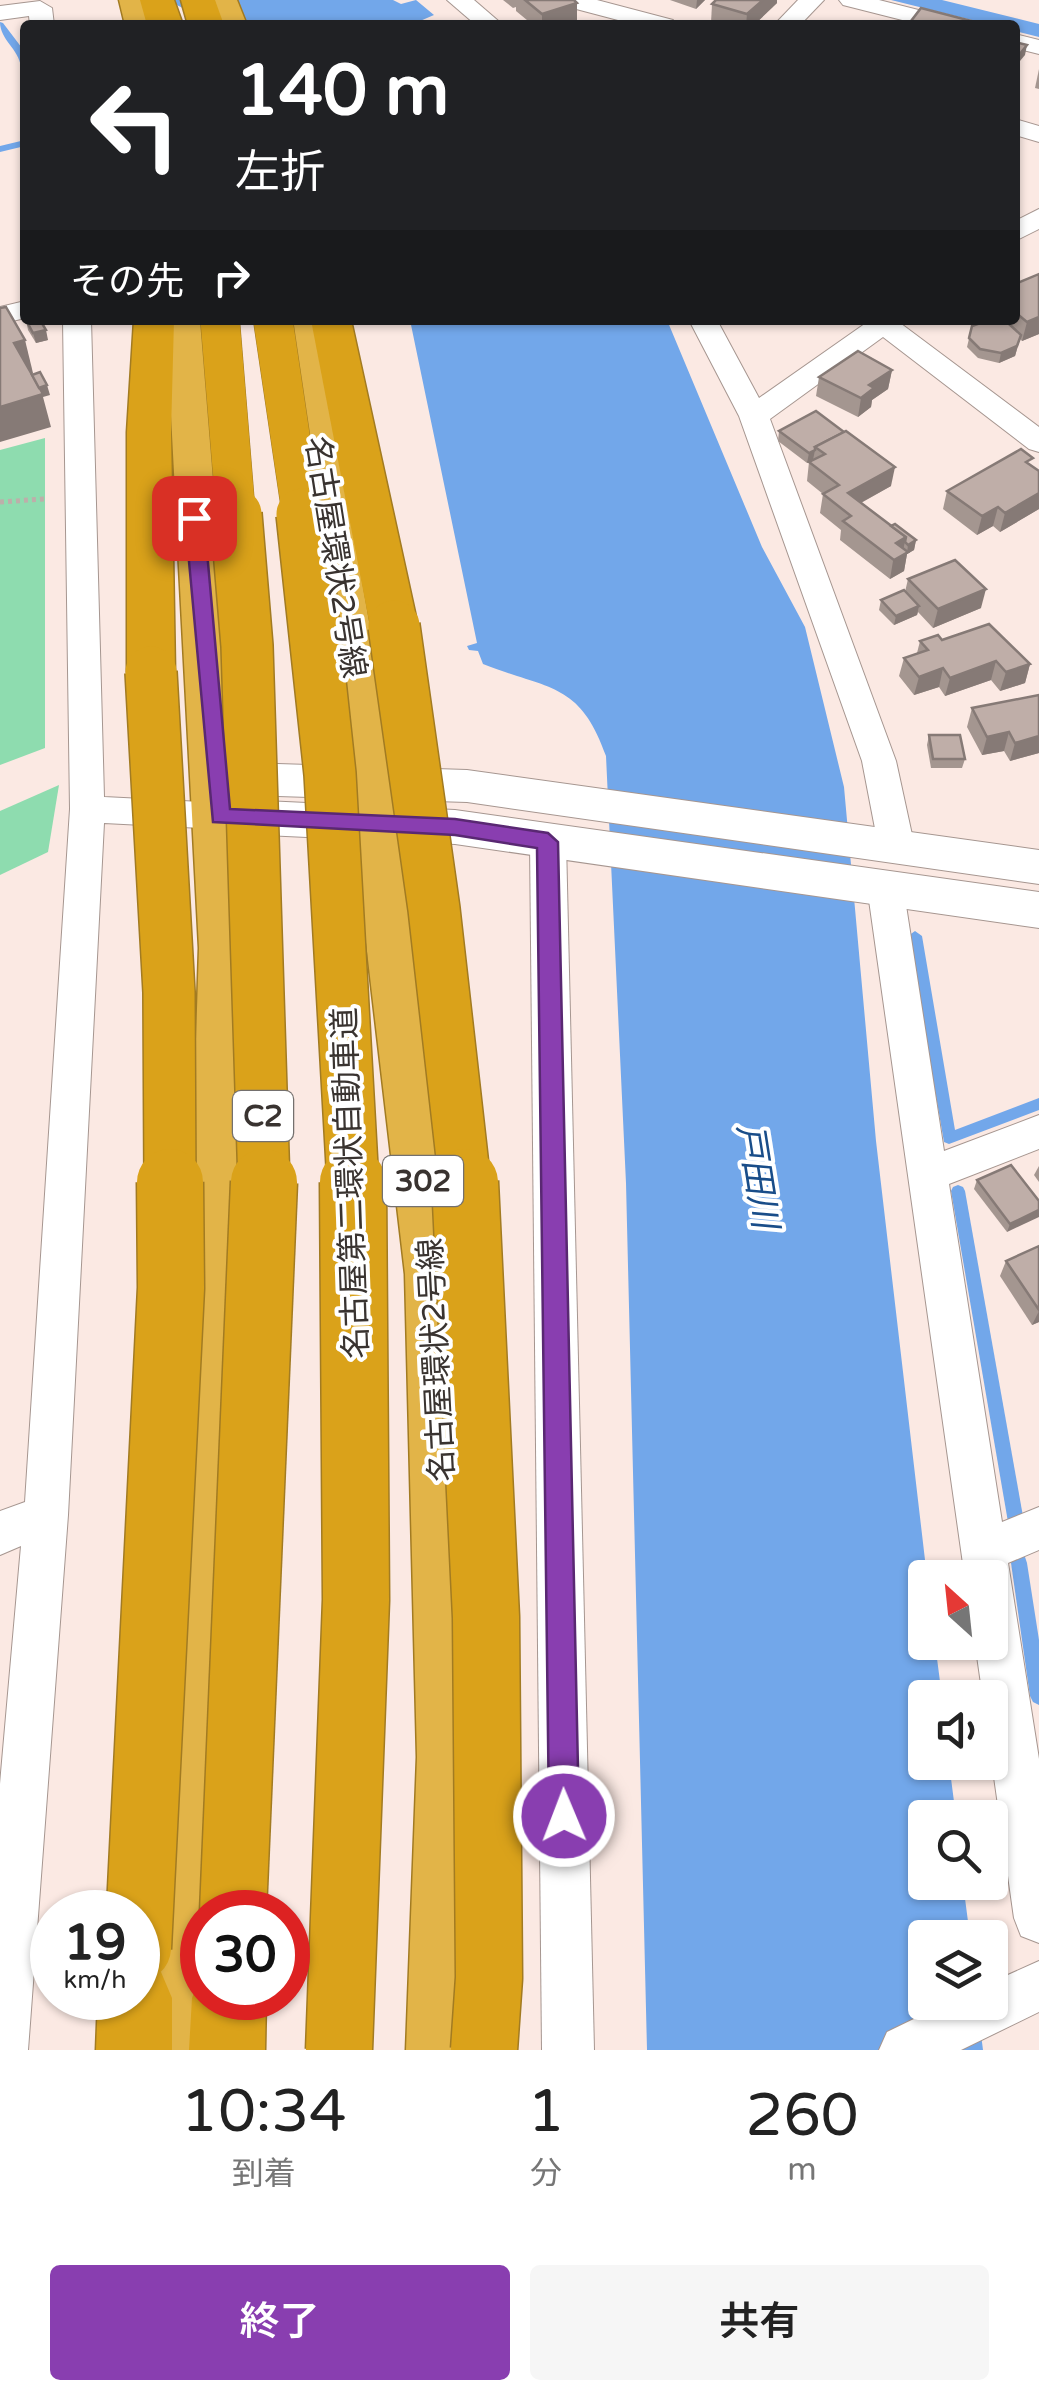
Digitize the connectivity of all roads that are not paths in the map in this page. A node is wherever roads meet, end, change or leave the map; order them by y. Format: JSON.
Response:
{"nodes":[{"id":1,"x":458,"y":0,"type":"edge"},
{"id":2,"x":569,"y":0,"type":"edge"},
{"id":3,"x":812,"y":0,"type":"edge"},
{"id":4,"x":851,"y":0,"type":"edge"},
{"id":5,"x":4,"y":10,"type":"edge"},
{"id":6,"x":41,"y":20,"type":"edge"},
{"id":7,"x":484,"y":20,"type":"edge"},
{"id":8,"x":646,"y":20,"type":"edge"},
{"id":9,"x":791,"y":20,"type":"edge"},
{"id":10,"x":930,"y":20,"type":"edge"},
{"id":11,"x":78,"y":325,"type":"edge"},
{"id":12,"x":154,"y":325,"type":"edge"},
{"id":13,"x":186,"y":325,"type":"edge"},
{"id":14,"x":220,"y":325,"type":"edge"},
{"id":15,"x":274,"y":325,"type":"edge"},
{"id":16,"x":297,"y":325,"type":"edge"},
{"id":17,"x":332,"y":325,"type":"edge"},
{"id":18,"x":707,"y":325,"type":"edge"},
{"id":19,"x":876,"y":325,"type":"edge"},
{"id":20,"x":886,"y":325,"type":"edge"},
{"id":21,"x":754,"y":416,"type":"junction"},
{"id":22,"x":1039,"y":442,"type":"edge"},
{"id":23,"x":219,"y":797,"type":"junction"},
{"id":24,"x":374,"y":802,"type":"junction"},
{"id":25,"x":87,"y":809,"type":"junction"},
{"id":26,"x":555,"y":828,"type":"junction"},
{"id":27,"x":890,"y":865,"type":"junction"},
{"id":28,"x":1039,"y":867,"type":"edge"},
{"id":29,"x":1039,"y":910,"type":"edge"},
{"id":30,"x":1039,"y":1132,"type":"edge"},
{"id":31,"x":928,"y":1175,"type":"junction"},
{"id":32,"x":46,"y":1515,"type":"junction"},
{"id":33,"x":1039,"y":1528,"type":"edge"},
{"id":34,"x":0,"y":1532,"type":"edge"},
{"id":35,"x":985,"y":1560,"type":"edge"},
{"id":36,"x":1002,"y":1560,"type":"edge"},
{"id":37,"x":1000,"y":1660,"type":"edge"},
{"id":38,"x":141,"y":1890,"type":"edge"},
{"id":39,"x":234,"y":1890,"type":"edge"},
{"id":40,"x":1039,"y":1918,"type":"edge"},
{"id":41,"x":1028,"y":1991,"type":"edge"},
{"id":42,"x":135,"y":2020,"type":"edge"},
{"id":43,"x":228,"y":2020,"type":"edge"},
{"id":44,"x":2,"y":2050,"type":"edge"},
{"id":45,"x":134,"y":2050,"type":"edge"},
{"id":46,"x":190,"y":2050,"type":"edge"},
{"id":47,"x":227,"y":2050,"type":"edge"},
{"id":48,"x":339,"y":2050,"type":"edge"},
{"id":49,"x":444,"y":2050,"type":"edge"},
{"id":50,"x":484,"y":2050,"type":"edge"},
{"id":51,"x":568,"y":2050,"type":"edge"},
{"id":52,"x":905,"y":2050,"type":"edge"}],
"edges":[{"from":1,"to":7,"type":"street"},
{"from":2,"to":8,"type":"street"},
{"from":3,"to":9,"type":"street"},
{"from":4,"to":10,"type":"street"},
{"from":5,"to":6,"type":"street"},
{"from":11,"to":25,"type":"street"},
{"from":12,"to":38,"type":"highway","bridge":true},
{"from":13,"to":23,"type":"highway"},
{"from":14,"to":39,"type":"highway","number":"C2","bridge":true},
{"from":15,"to":48,"type":"highway","name":"名古屋第二環状自動車道","bridge":true},
{"from":16,"to":24,"type":"highway","name":"名古屋環状2号線","number":"302"},
{"from":17,"to":50,"type":"highway","bridge":true},
{"from":18,"to":21,"type":"street"},
{"from":19,"to":21,"type":"street"},
{"from":20,"to":22,"type":"street"},
{"from":21,"to":27,"type":"street"},
{"from":23,"to":24,"type":"street"},
{"from":23,"to":25,"type":"street"},
{"from":23,"to":46,"type":"highway"},
{"from":24,"to":26,"type":"street"},
{"from":24,"to":49,"type":"highway","name":"名古屋環状2号線","number":"302"},
{"from":25,"to":32,"type":"street"},
{"from":26,"to":27,"type":"street"},
{"from":26,"to":51,"type":"street"},
{"from":27,"to":28,"type":"street"},
{"from":27,"to":29,"type":"street"},
{"from":27,"to":31,"type":"street"},
{"from":30,"to":31,"type":"street"},
{"from":31,"to":35,"type":"street"},
{"from":32,"to":34,"type":"street"},
{"from":32,"to":44,"type":"street"},
{"from":33,"to":36,"type":"street"},
{"from":37,"to":40,"type":"street"},
{"from":41,"to":52,"type":"street"},
{"from":42,"to":45,"type":"highway"},
{"from":43,"to":47,"type":"highway"}]}
